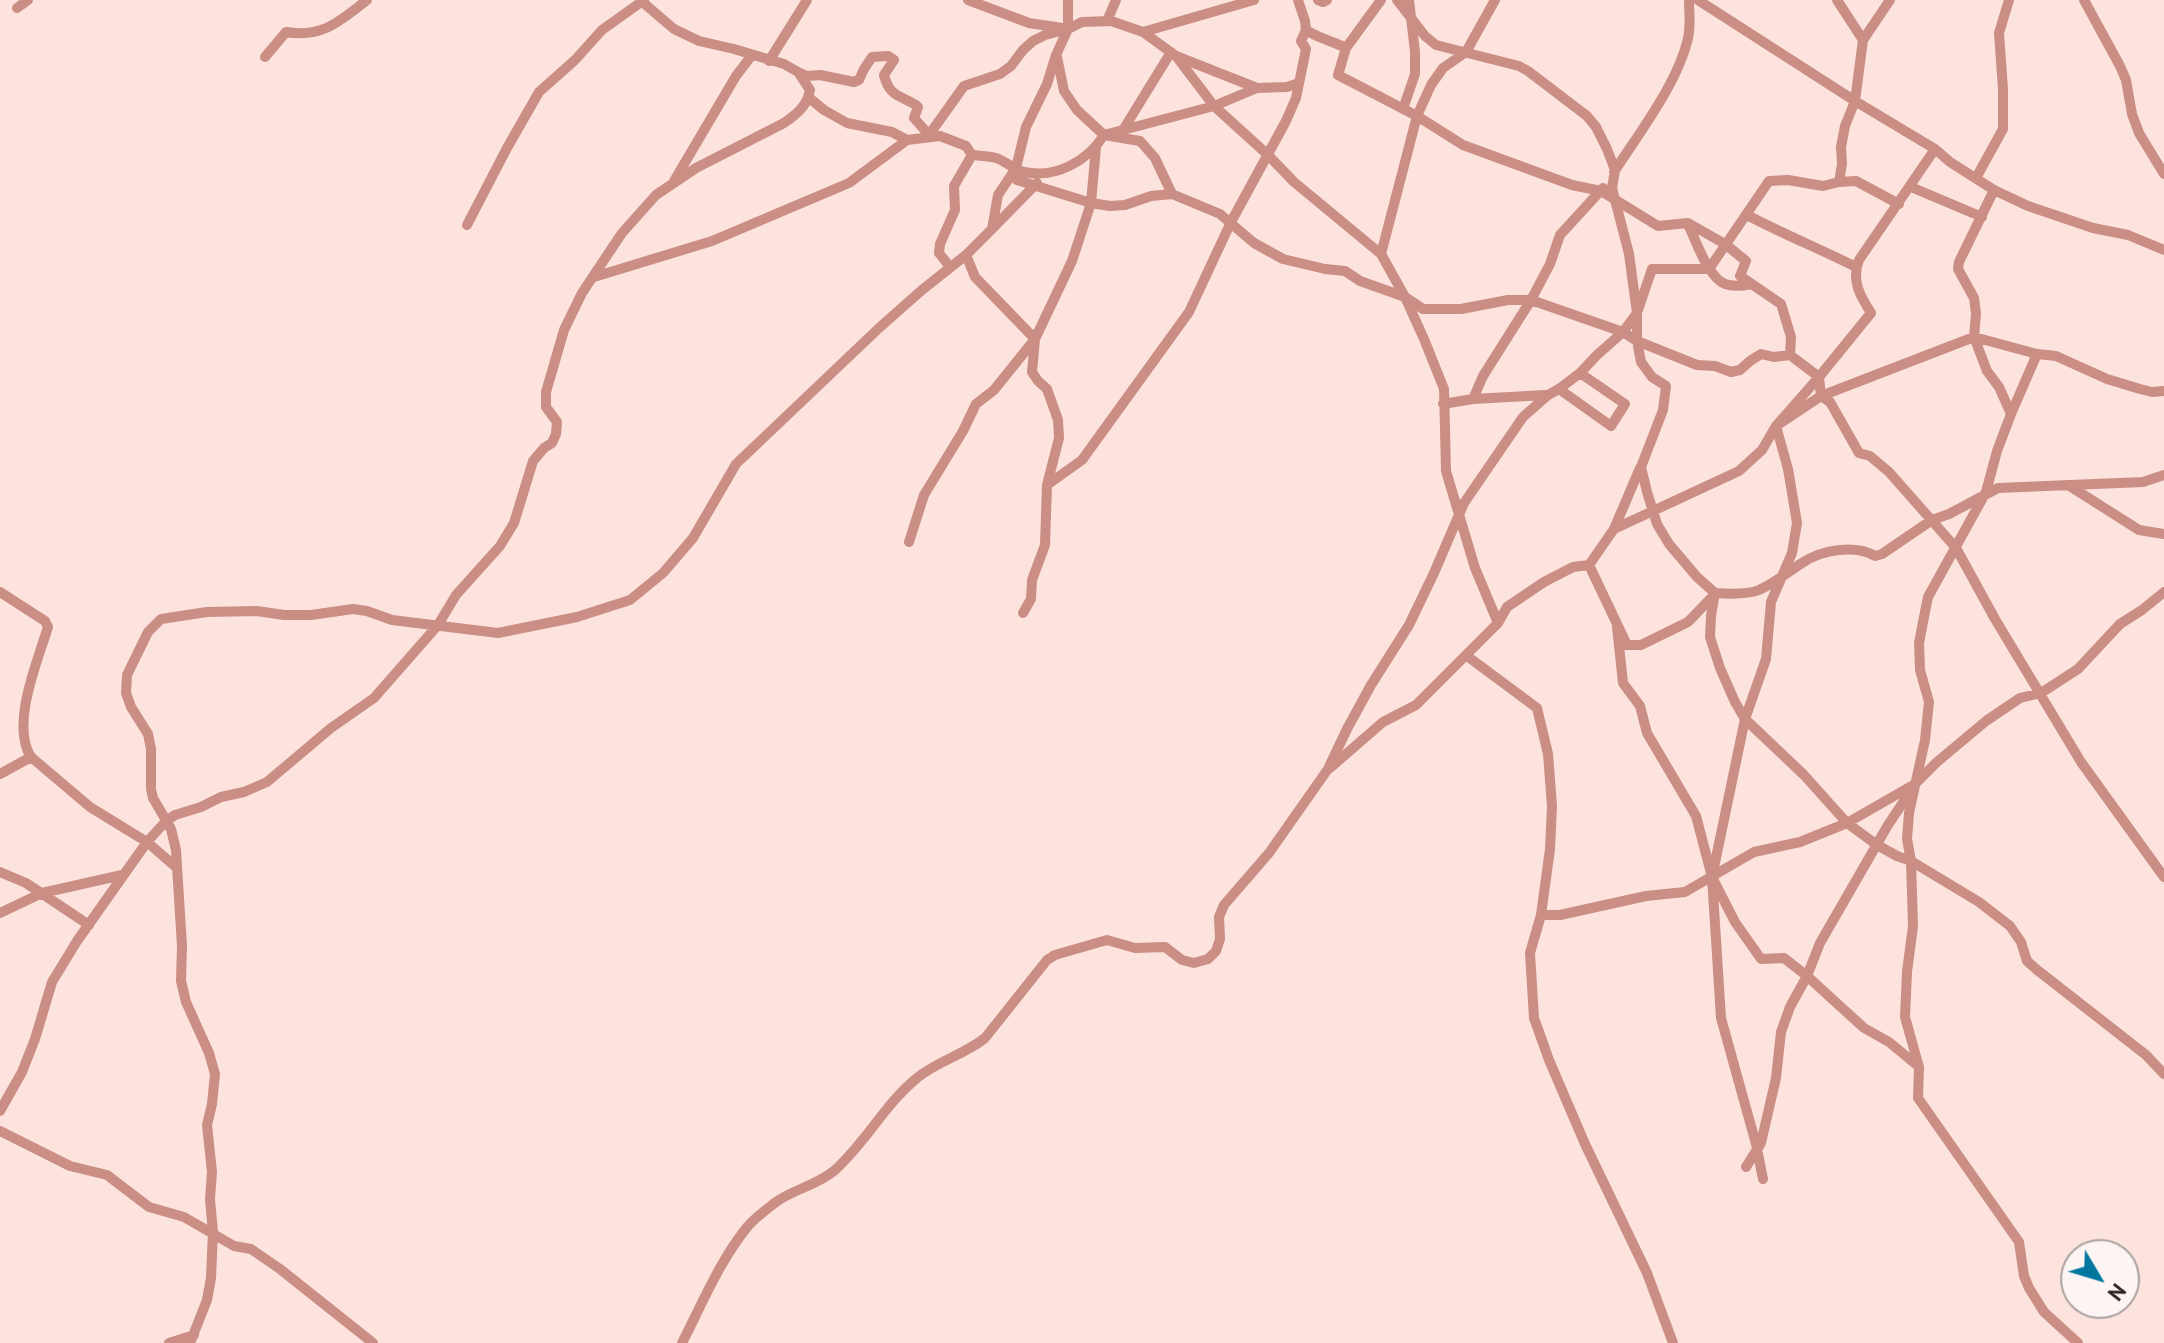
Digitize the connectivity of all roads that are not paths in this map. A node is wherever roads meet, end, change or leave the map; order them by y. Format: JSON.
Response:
{"nodes":[{"id":1,"x":28,"y":0,"type":"edge"},
{"id":2,"x":367,"y":0,"type":"edge"},
{"id":3,"x":807,"y":0,"type":"edge"},
{"id":4,"x":1068,"y":0,"type":"edge"},
{"id":5,"x":1116,"y":0,"type":"edge"},
{"id":6,"x":1254,"y":0,"type":"edge"},
{"id":7,"x":1298,"y":0,"type":"edge"},
{"id":8,"x":1318,"y":0,"type":"edge"},
{"id":9,"x":1327,"y":0,"type":"edge"},
{"id":10,"x":1381,"y":0,"type":"edge"},
{"id":11,"x":1397,"y":0,"type":"edge"},
{"id":12,"x":1409,"y":0,"type":"edge"},
{"id":13,"x":1495,"y":0,"type":"edge"},
{"id":14,"x":1689,"y":0,"type":"edge"},
{"id":15,"x":1698,"y":0,"type":"edge"},
{"id":16,"x":1837,"y":0,"type":"edge"},
{"id":17,"x":1890,"y":0,"type":"edge"},
{"id":18,"x":2009,"y":0,"type":"edge"},
{"id":19,"x":2084,"y":0,"type":"edge"},
{"id":20,"x":642,"y":1,"type":"edge"},
{"id":21,"x":973,"y":1,"type":"edge"},
{"id":22,"x":17,"y":8,"type":"dead end"},
{"id":23,"x":1411,"y":20,"type":"junction"},
{"id":24,"x":1107,"y":21,"type":"junction"},
{"id":25,"x":1068,"y":29,"type":"junction"},
{"id":26,"x":1306,"y":30,"type":"junction"},
{"id":27,"x":1143,"y":32,"type":"junction"},
{"id":28,"x":1863,"y":40,"type":"junction"},
{"id":29,"x":1346,"y":48,"type":"junction"},
{"id":30,"x":1466,"y":52,"type":"junction"},
{"id":31,"x":1174,"y":54,"type":"junction"},
{"id":32,"x":752,"y":55,"type":"junction"},
{"id":33,"x":1056,"y":55,"type":"junction"},
{"id":34,"x":265,"y":57,"type":"dead end"},
{"id":35,"x":769,"y":61,"type":"junction"},
{"id":36,"x":798,"y":72,"type":"junction"},
{"id":37,"x":1299,"y":83,"type":"junction"},
{"id":38,"x":1257,"y":88,"type":"junction"},
{"id":39,"x":808,"y":97,"type":"junction"},
{"id":40,"x":1855,"y":101,"type":"junction"},
{"id":41,"x":1214,"y":106,"type":"junction"},
{"id":42,"x":1403,"y":109,"type":"junction"},
{"id":43,"x":1417,"y":116,"type":"junction"},
{"id":44,"x":1123,"y":130,"type":"junction"},
{"id":45,"x":1104,"y":135,"type":"junction"},
{"id":46,"x":930,"y":136,"type":"junction"},
{"id":47,"x":907,"y":140,"type":"junction"},
{"id":48,"x":1096,"y":147,"type":"junction"},
{"id":49,"x":1935,"y":149,"type":"junction"},
{"id":50,"x":972,"y":155,"type":"junction"},
{"id":51,"x":1268,"y":155,"type":"junction"},
{"id":52,"x":1016,"y":168,"type":"junction"},
{"id":53,"x":1615,"y":170,"type":"junction"},
{"id":54,"x":1047,"y":174,"type":"junction"},
{"id":55,"x":2164,"y":174,"type":"edge"},
{"id":56,"x":1976,"y":178,"type":"junction"},
{"id":57,"x":1839,"y":182,"type":"junction"},
{"id":58,"x":673,"y":183,"type":"junction"},
{"id":59,"x":1035,"y":185,"type":"junction"},
{"id":60,"x":1911,"y":187,"type":"junction"},
{"id":61,"x":1994,"y":190,"type":"junction"},
{"id":62,"x":1601,"y":191,"type":"junction"},
{"id":63,"x":1172,"y":194,"type":"junction"},
{"id":64,"x":1617,"y":201,"type":"junction"},
{"id":65,"x":1091,"y":203,"type":"junction"},
{"id":66,"x":1899,"y":204,"type":"junction"},
{"id":67,"x":1747,"y":215,"type":"junction"},
{"id":68,"x":1982,"y":217,"type":"junction"},
{"id":69,"x":1231,"y":222,"type":"junction"},
{"id":70,"x":1688,"y":223,"type":"junction"},
{"id":71,"x":467,"y":225,"type":"dead end"},
{"id":72,"x":992,"y":229,"type":"junction"},
{"id":73,"x":1725,"y":244,"type":"junction"},
{"id":74,"x":2164,"y":250,"type":"edge"},
{"id":75,"x":1381,"y":254,"type":"junction"},
{"id":76,"x":966,"y":255,"type":"junction"},
{"id":77,"x":950,"y":267,"type":"junction"},
{"id":78,"x":1856,"y":267,"type":"junction"},
{"id":79,"x":1709,"y":269,"type":"junction"},
{"id":80,"x":594,"y":277,"type":"junction"},
{"id":81,"x":1751,"y":284,"type":"junction"},
{"id":82,"x":1405,"y":297,"type":"junction"},
{"id":83,"x":1531,"y":300,"type":"junction"},
{"id":84,"x":1637,"y":313,"type":"junction"},
{"id":85,"x":1623,"y":332,"type":"junction"},
{"id":86,"x":1974,"y":337,"type":"junction"},
{"id":87,"x":1035,"y":339,"type":"junction"},
{"id":88,"x":1637,"y":341,"type":"junction"},
{"id":89,"x":2037,"y":354,"type":"junction"},
{"id":90,"x":1790,"y":355,"type":"junction"},
{"id":91,"x":1580,"y":373,"type":"junction"},
{"id":92,"x":1819,"y":377,"type":"junction"},
{"id":93,"x":1559,"y":389,"type":"junction"},
{"id":94,"x":2160,"y":393,"type":"edge"},
{"id":95,"x":1548,"y":395,"type":"junction"},
{"id":96,"x":1821,"y":396,"type":"junction"},
{"id":97,"x":1473,"y":399,"type":"junction"},
{"id":98,"x":1443,"y":404,"type":"junction"},
{"id":99,"x":2011,"y":414,"type":"junction"},
{"id":100,"x":1776,"y":426,"type":"junction"},
{"id":101,"x":1641,"y":467,"type":"junction"},
{"id":102,"x":2164,"y":475,"type":"edge"},
{"id":103,"x":2067,"y":484,"type":"junction"},
{"id":104,"x":1047,"y":485,"type":"junction"},
{"id":105,"x":1984,"y":495,"type":"junction"},
{"id":106,"x":1653,"y":512,"type":"junction"},
{"id":107,"x":1459,"y":517,"type":"junction"},
{"id":108,"x":1932,"y":520,"type":"junction"},
{"id":109,"x":1614,"y":529,"type":"junction"},
{"id":110,"x":2164,"y":534,"type":"edge"},
{"id":111,"x":909,"y":542,"type":"dead end"},
{"id":112,"x":1956,"y":548,"type":"junction"},
{"id":113,"x":1589,"y":565,"type":"junction"},
{"id":114,"x":1783,"y":577,"type":"junction"},
{"id":115,"x":0,"y":592,"type":"edge"},
{"id":116,"x":2164,"y":592,"type":"edge"},
{"id":117,"x":1715,"y":593,"type":"junction"},
{"id":118,"x":1023,"y":613,"type":"dead end"},
{"id":119,"x":1498,"y":623,"type":"junction"},
{"id":120,"x":438,"y":625,"type":"junction"},
{"id":121,"x":1617,"y":627,"type":"junction"},
{"id":122,"x":1467,"y":656,"type":"junction"},
{"id":123,"x":2041,"y":693,"type":"junction"},
{"id":124,"x":1745,"y":719,"type":"junction"},
{"id":125,"x":31,"y":757,"type":"junction"},
{"id":126,"x":1328,"y":769,"type":"junction"},
{"id":127,"x":0,"y":774,"type":"edge"},
{"id":128,"x":1915,"y":784,"type":"junction"},
{"id":129,"x":166,"y":821,"type":"junction"},
{"id":130,"x":1847,"y":823,"type":"junction"},
{"id":131,"x":147,"y":842,"type":"junction"},
{"id":132,"x":1877,"y":845,"type":"junction"},
{"id":133,"x":1911,"y":861,"type":"junction"},
{"id":134,"x":177,"y":868,"type":"junction"},
{"id":135,"x":0,"y":872,"type":"edge"},
{"id":136,"x":122,"y":875,"type":"junction"},
{"id":137,"x":1712,"y":877,"type":"junction"},
{"id":138,"x":2164,"y":877,"type":"edge"},
{"id":139,"x":42,"y":893,"type":"junction"},
{"id":140,"x":0,"y":913,"type":"edge"},
{"id":141,"x":1541,"y":915,"type":"junction"},
{"id":142,"x":89,"y":925,"type":"junction"},
{"id":143,"x":1807,"y":976,"type":"junction"},
{"id":144,"x":1919,"y":1067,"type":"junction"},
{"id":145,"x":2164,"y":1074,"type":"edge"},
{"id":146,"x":0,"y":1111,"type":"edge"},
{"id":147,"x":0,"y":1131,"type":"edge"},
{"id":148,"x":1757,"y":1150,"type":"junction"},
{"id":149,"x":1746,"y":1167,"type":"dead end"},
{"id":150,"x":1763,"y":1179,"type":"dead end"},
{"id":151,"x":213,"y":1232,"type":"junction"},
{"id":152,"x":192,"y":1339,"type":"edge"},
{"id":153,"x":169,"y":1343,"type":"edge"},
{"id":154,"x":373,"y":1343,"type":"edge"},
{"id":155,"x":682,"y":1343,"type":"edge"},
{"id":156,"x":1673,"y":1343,"type":"edge"},
{"id":157,"x":2078,"y":1343,"type":"edge"}],
"edges":[{"from":1,"to":22,"type":"street"},
{"from":2,"to":34,"type":"street"},
{"from":3,"to":35,"type":"street"},
{"from":4,"to":25,"type":"street"},
{"from":5,"to":24,"type":"street"},
{"from":6,"to":27,"type":"street"},
{"from":7,"to":26,"type":"street"},
{"from":8,"to":9,"type":"street"},
{"from":10,"to":29,"type":"street"},
{"from":11,"to":23,"type":"street"},
{"from":12,"to":23,"type":"street"},
{"from":13,"to":30,"type":"street"},
{"from":14,"to":53,"type":"street"},
{"from":15,"to":40,"type":"street"},
{"from":16,"to":28,"type":"street"},
{"from":17,"to":28,"type":"street"},
{"from":18,"to":56,"type":"street"},
{"from":19,"to":55,"type":"street"},
{"from":20,"to":32,"type":"street"},
{"from":20,"to":71,"type":"street"},
{"from":21,"to":25,"type":"street"},
{"from":23,"to":30,"type":"street"},
{"from":23,"to":42,"type":"street"},
{"from":24,"to":25,"type":"street"},
{"from":24,"to":27,"type":"street"},
{"from":25,"to":33,"type":"street"},
{"from":25,"to":46,"type":"street"},
{"from":26,"to":29,"type":"street"},
{"from":26,"to":37,"type":"street"},
{"from":27,"to":31,"type":"street"},
{"from":28,"to":40,"type":"street"},
{"from":29,"to":42,"type":"street"},
{"from":30,"to":43,"type":"street"},
{"from":30,"to":53,"type":"street"},
{"from":31,"to":38,"type":"street"},
{"from":31,"to":41,"type":"street"},
{"from":31,"to":44,"type":"street"},
{"from":32,"to":35,"type":"street"},
{"from":32,"to":58,"type":"street"},
{"from":33,"to":45,"type":"street"},
{"from":33,"to":52,"type":"street"},
{"from":35,"to":36,"type":"street"},
{"from":36,"to":39,"type":"street"},
{"from":36,"to":46,"type":"street"},
{"from":37,"to":38,"type":"street"},
{"from":37,"to":51,"type":"street"},
{"from":38,"to":41,"type":"street"},
{"from":39,"to":47,"type":"street"},
{"from":39,"to":58,"type":"street"},
{"from":40,"to":49,"type":"street"},
{"from":40,"to":57,"type":"street"},
{"from":41,"to":44,"type":"street"},
{"from":41,"to":51,"type":"street"},
{"from":42,"to":43,"type":"street"},
{"from":43,"to":62,"type":"street"},
{"from":43,"to":75,"type":"street"},
{"from":44,"to":45,"type":"street"},
{"from":45,"to":48,"type":"street"},
{"from":45,"to":63,"type":"street"},
{"from":46,"to":47,"type":"street"},
{"from":46,"to":50,"type":"street"},
{"from":47,"to":80,"type":"street"},
{"from":48,"to":54,"type":"street"},
{"from":48,"to":65,"type":"street"},
{"from":49,"to":56,"type":"street"},
{"from":49,"to":60,"type":"street"},
{"from":50,"to":52,"type":"street"},
{"from":50,"to":77,"type":"street"},
{"from":51,"to":69,"type":"street"},
{"from":51,"to":75,"type":"street"},
{"from":52,"to":54,"type":"street"},
{"from":52,"to":59,"type":"street"},
{"from":52,"to":72,"type":"street"},
{"from":53,"to":62,"type":"street"},
{"from":53,"to":64,"type":"street"},
{"from":54,"to":59,"type":"street"},
{"from":56,"to":61,"type":"street"},
{"from":57,"to":66,"type":"street"},
{"from":57,"to":67,"type":"street"},
{"from":58,"to":80,"type":"street"},
{"from":59,"to":65,"type":"street"},
{"from":59,"to":72,"type":"street"},
{"from":60,"to":66,"type":"street"},
{"from":60,"to":68,"type":"street"},
{"from":61,"to":68,"type":"street"},
{"from":61,"to":74,"type":"street"},
{"from":62,"to":64,"type":"street"},
{"from":62,"to":83,"type":"street"},
{"from":63,"to":65,"type":"street"},
{"from":63,"to":69,"type":"street"},
{"from":64,"to":70,"type":"street"},
{"from":64,"to":84,"type":"street"},
{"from":65,"to":87,"type":"street"},
{"from":66,"to":78,"type":"street"},
{"from":67,"to":73,"type":"street"},
{"from":67,"to":78,"type":"street"},
{"from":68,"to":86,"type":"street"},
{"from":69,"to":82,"type":"street"},
{"from":69,"to":104,"type":"street"},
{"from":70,"to":73,"type":"street"},
{"from":70,"to":79,"type":"street"},
{"from":72,"to":76,"type":"street"},
{"from":73,"to":79,"type":"street"},
{"from":73,"to":81,"type":"street"},
{"from":75,"to":82,"type":"street"},
{"from":76,"to":77,"type":"street"},
{"from":76,"to":87,"type":"street"},
{"from":77,"to":120,"type":"street"},
{"from":78,"to":92,"type":"street"},
{"from":79,"to":81,"type":"street"},
{"from":79,"to":84,"type":"street"},
{"from":80,"to":120,"type":"street"},
{"from":81,"to":90,"type":"street"},
{"from":82,"to":83,"type":"street"},
{"from":82,"to":98,"type":"street"},
{"from":83,"to":85,"type":"street"},
{"from":83,"to":97,"type":"street"},
{"from":84,"to":85,"type":"street"},
{"from":84,"to":88,"type":"street"},
{"from":85,"to":88,"type":"street"},
{"from":85,"to":91,"type":"street"},
{"from":86,"to":89,"type":"street"},
{"from":86,"to":96,"type":"street"},
{"from":86,"to":99,"type":"street"},
{"from":87,"to":104,"type":"street"},
{"from":87,"to":111,"type":"street"},
{"from":88,"to":90,"type":"street"},
{"from":88,"to":101,"type":"street"},
{"from":89,"to":94,"type":"street"},
{"from":89,"to":99,"type":"street"},
{"from":90,"to":92,"type":"street"},
{"from":91,"to":93,"type":"street"},
{"from":91,"to":93,"type":"street"},
{"from":92,"to":96,"type":"street"},
{"from":92,"to":100,"type":"street"},
{"from":93,"to":95,"type":"street"},
{"from":95,"to":97,"type":"street"},
{"from":95,"to":107,"type":"street"},
{"from":96,"to":100,"type":"street"},
{"from":96,"to":108,"type":"street"},
{"from":97,"to":98,"type":"street"},
{"from":98,"to":107,"type":"street"},
{"from":99,"to":105,"type":"street"},
{"from":100,"to":106,"type":"street"},
{"from":100,"to":114,"type":"street"},
{"from":101,"to":106,"type":"street"},
{"from":101,"to":109,"type":"street"},
{"from":102,"to":103,"type":"street"},
{"from":103,"to":105,"type":"street"},
{"from":103,"to":110,"type":"street"},
{"from":104,"to":118,"type":"street"},
{"from":105,"to":108,"type":"street"},
{"from":105,"to":112,"type":"street"},
{"from":106,"to":109,"type":"street"},
{"from":106,"to":117,"type":"street"},
{"from":107,"to":119,"type":"street"},
{"from":107,"to":126,"type":"street"},
{"from":108,"to":112,"type":"street"},
{"from":108,"to":114,"type":"street"},
{"from":109,"to":113,"type":"street"},
{"from":112,"to":123,"type":"street"},
{"from":112,"to":128,"type":"street"},
{"from":113,"to":119,"type":"street"},
{"from":113,"to":121,"type":"street"},
{"from":114,"to":117,"type":"street"},
{"from":114,"to":124,"type":"street"},
{"from":115,"to":125,"type":"street"},
{"from":116,"to":123,"type":"street"},
{"from":117,"to":121,"type":"street"},
{"from":117,"to":124,"type":"street"},
{"from":119,"to":122,"type":"street"},
{"from":120,"to":129,"type":"street"},
{"from":120,"to":129,"type":"street"},
{"from":121,"to":137,"type":"street"},
{"from":122,"to":126,"type":"street"},
{"from":122,"to":141,"type":"street"},
{"from":123,"to":128,"type":"street"},
{"from":123,"to":138,"type":"street"},
{"from":124,"to":130,"type":"street"},
{"from":124,"to":137,"type":"street"},
{"from":125,"to":127,"type":"street"},
{"from":125,"to":131,"type":"street"},
{"from":126,"to":155,"type":"street"},
{"from":128,"to":130,"type":"street"},
{"from":128,"to":132,"type":"street"},
{"from":128,"to":133,"type":"street"},
{"from":129,"to":131,"type":"street"},
{"from":129,"to":134,"type":"street"},
{"from":130,"to":132,"type":"street"},
{"from":130,"to":137,"type":"street"},
{"from":131,"to":134,"type":"street"},
{"from":131,"to":136,"type":"street"},
{"from":132,"to":133,"type":"street"},
{"from":132,"to":143,"type":"street"},
{"from":133,"to":144,"type":"street"},
{"from":133,"to":145,"type":"street"},
{"from":134,"to":151,"type":"street"},
{"from":135,"to":139,"type":"street"},
{"from":136,"to":139,"type":"street"},
{"from":136,"to":142,"type":"street"},
{"from":137,"to":141,"type":"street"},
{"from":137,"to":143,"type":"street"},
{"from":137,"to":148,"type":"street"},
{"from":139,"to":140,"type":"street"},
{"from":139,"to":142,"type":"street"},
{"from":141,"to":156,"type":"street"},
{"from":142,"to":146,"type":"street"},
{"from":143,"to":144,"type":"street"},
{"from":143,"to":148,"type":"street"},
{"from":144,"to":157,"type":"street"},
{"from":147,"to":151,"type":"street"},
{"from":148,"to":149,"type":"street"},
{"from":148,"to":150,"type":"street"},
{"from":151,"to":152,"type":"street"},
{"from":151,"to":154,"type":"street"},
{"from":152,"to":153,"type":"street"}]}
